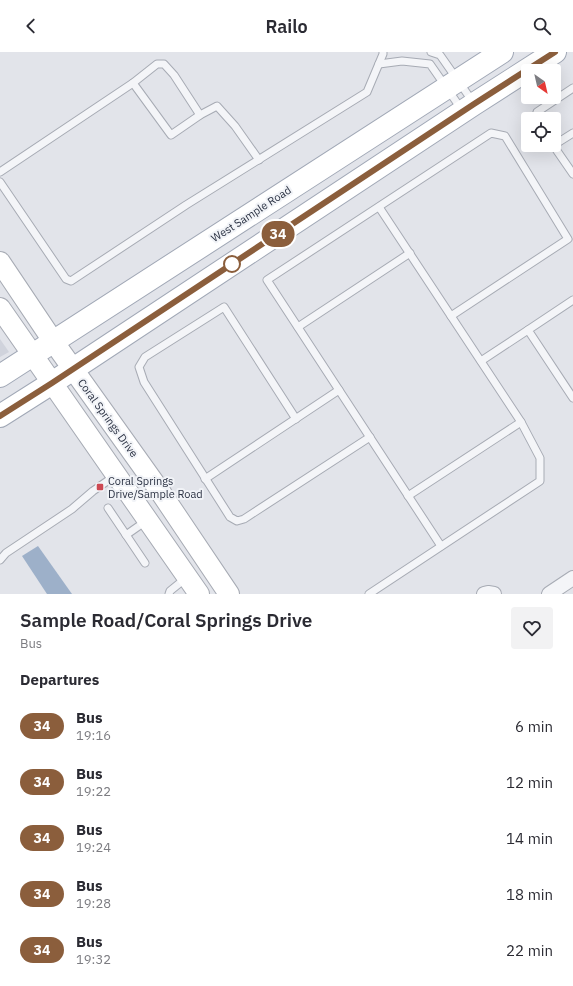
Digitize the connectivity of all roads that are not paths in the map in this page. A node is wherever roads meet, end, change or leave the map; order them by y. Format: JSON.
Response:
{"nodes":[{"id":1,"x":431,"y":52,"type":"edge"},
{"id":2,"x":502,"y":52,"type":"edge"},
{"id":3,"x":556,"y":52,"type":"edge"},
{"id":4,"x":386,"y":53,"type":"edge"},
{"id":5,"x":379,"y":64,"type":"junction"},
{"id":6,"x":132,"y":83,"type":"junction"},
{"id":7,"x":453,"y":84,"type":"junction"},
{"id":8,"x":573,"y":88,"type":"edge"},
{"id":9,"x":469,"y":108,"type":"junction"},
{"id":10,"x":537,"y":112,"type":"edge"},
{"id":11,"x":200,"y":115,"type":"junction"},
{"id":12,"x":573,"y":133,"type":"edge"},
{"id":13,"x":561,"y":141,"type":"edge"},
{"id":14,"x":559,"y":152,"type":"edge"},
{"id":15,"x":259,"y":160,"type":"junction"},
{"id":16,"x":0,"y":172,"type":"edge"},
{"id":17,"x":573,"y":174,"type":"edge"},
{"id":18,"x":0,"y":182,"type":"edge"},
{"id":19,"x":380,"y":206,"type":"junction"},
{"id":20,"x":410,"y":253,"type":"junction"},
{"id":21,"x":0,"y":262,"type":"edge"},
{"id":22,"x":573,"y":300,"type":"edge"},
{"id":23,"x":0,"y":308,"type":"edge"},
{"id":24,"x":451,"y":316,"type":"junction"},
{"id":25,"x":298,"y":327,"type":"junction"},
{"id":26,"x":528,"y":330,"type":"junction"},
{"id":27,"x":53,"y":341,"type":"junction"},
{"id":28,"x":33,"y":354,"type":"junction"},
{"id":29,"x":481,"y":361,"type":"junction"},
{"id":30,"x":73,"y":369,"type":"junction"},
{"id":31,"x":0,"y":376,"type":"edge"},
{"id":32,"x":52,"y":383,"type":"junction"},
{"id":33,"x":339,"y":390,"type":"junction"},
{"id":34,"x":573,"y":398,"type":"edge"},
{"id":35,"x":0,"y":416,"type":"edge"},
{"id":36,"x":296,"y":419,"type":"junction"},
{"id":37,"x":521,"y":422,"type":"junction"},
{"id":38,"x":370,"y":437,"type":"junction"},
{"id":39,"x":116,"y":475,"type":"junction"},
{"id":40,"x":205,"y":479,"type":"junction"},
{"id":41,"x":408,"y":496,"type":"junction"},
{"id":42,"x":108,"y":508,"type":"dead end"},
{"id":43,"x":148,"y":520,"type":"junction"},
{"id":44,"x":126,"y":535,"type":"junction"},
{"id":45,"x":442,"y":546,"type":"junction"},
{"id":46,"x":0,"y":560,"type":"edge"},
{"id":47,"x":145,"y":563,"type":"dead end"},
{"id":48,"x":187,"y":577,"type":"junction"},
{"id":49,"x":573,"y":578,"type":"edge"},
{"id":50,"x":169,"y":594,"type":"edge"},
{"id":51,"x":200,"y":594,"type":"edge"},
{"id":52,"x":229,"y":594,"type":"edge"},
{"id":53,"x":369,"y":594,"type":"edge"},
{"id":54,"x":484,"y":594,"type":"edge"},
{"id":55,"x":494,"y":594,"type":"edge"},
{"id":56,"x":549,"y":594,"type":"edge"}],
"edges":[{"from":1,"to":7,"type":"lane"},
{"from":2,"to":7,"type":"main road","name":"West Sample Road"},
{"from":3,"to":9,"type":"main road"},
{"from":4,"to":5,"type":"lane"},
{"from":5,"to":7,"type":"lane"},
{"from":5,"to":15,"type":"lane"},
{"from":6,"to":11,"type":"lane"},
{"from":6,"to":11,"type":"lane"},
{"from":6,"to":16,"type":"lane"},
{"from":7,"to":9,"type":"lane"},
{"from":7,"to":9,"type":"lane"},
{"from":7,"to":27,"type":"main road","name":"West Sample Road"},
{"from":8,"to":10,"type":"lane"},
{"from":9,"to":30,"type":"main road"},
{"from":11,"to":15,"type":"lane"},
{"from":12,"to":13,"type":"lane"},
{"from":14,"to":17,"type":"lane"},
{"from":15,"to":18,"type":"lane"},
{"from":19,"to":20,"type":"lane"},
{"from":19,"to":24,"type":"lane"},
{"from":19,"to":25,"type":"lane"},
{"from":20,"to":24,"type":"lane"},
{"from":20,"to":25,"type":"lane"},
{"from":21,"to":27,"type":"main road","name":"Coral Springs Drive"},
{"from":22,"to":26,"type":"lane"},
{"from":23,"to":28,"type":"main road"},
{"from":24,"to":29,"type":"lane"},
{"from":25,"to":33,"type":"lane"},
{"from":26,"to":29,"type":"lane"},
{"from":26,"to":34,"type":"lane"},
{"from":27,"to":28,"type":"main road","name":"West Sample Road"},
{"from":27,"to":30,"type":"main road","name":"Coral Springs Drive"},
{"from":28,"to":31,"type":"main road","name":"West Sample Road"},
{"from":28,"to":32,"type":"main road"},
{"from":29,"to":37,"type":"lane"},
{"from":30,"to":32,"type":"main road"},
{"from":30,"to":52,"type":"main road","name":"Coral Springs Drive"},
{"from":32,"to":35,"type":"main road"},
{"from":32,"to":39,"type":"main road"},
{"from":33,"to":36,"type":"lane"},
{"from":33,"to":38,"type":"lane"},
{"from":36,"to":40,"type":"lane"},
{"from":36,"to":40,"type":"lane"},
{"from":37,"to":41,"type":"lane"},
{"from":37,"to":45,"type":"lane"},
{"from":38,"to":40,"type":"lane"},
{"from":38,"to":41,"type":"lane"},
{"from":39,"to":43,"type":"main road"},
{"from":39,"to":46,"type":"lane"},
{"from":41,"to":45,"type":"lane"},
{"from":42,"to":44,"type":"lane"},
{"from":43,"to":44,"type":"lane"},
{"from":43,"to":48,"type":"main road"},
{"from":44,"to":47,"type":"lane"},
{"from":45,"to":53,"type":"lane"},
{"from":48,"to":50,"type":"lane"},
{"from":48,"to":51,"type":"main road"},
{"from":49,"to":56,"type":"street"},
{"from":54,"to":55,"type":"street"}]}
